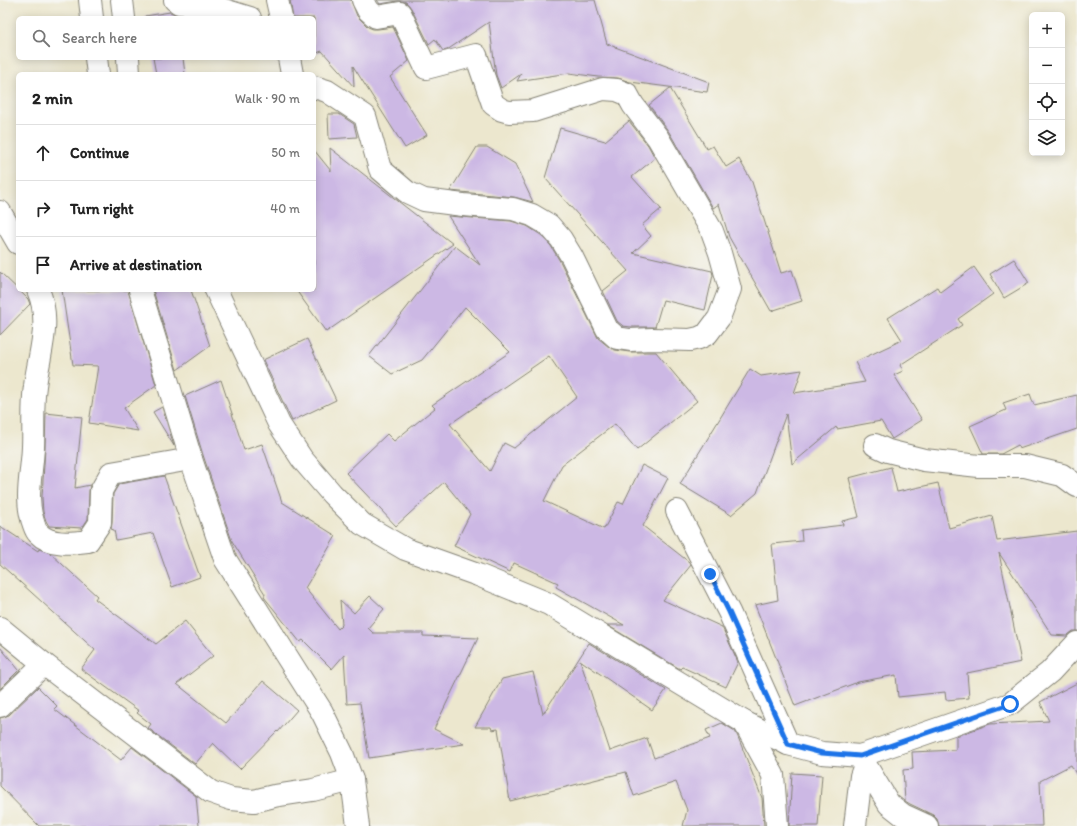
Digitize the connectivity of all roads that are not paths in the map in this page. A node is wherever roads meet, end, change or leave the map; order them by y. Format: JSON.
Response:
{"nodes":[{"id":1,"x":90,"y":0,"type":"edge"},
{"id":2,"x":122,"y":0,"type":"edge"},
{"id":3,"x":175,"y":0,"type":"edge"},
{"id":4,"x":277,"y":0,"type":"edge"},
{"id":5,"x":363,"y":0,"type":"edge"},
{"id":6,"x":92,"y":16,"type":"edge"},
{"id":7,"x":124,"y":16,"type":"edge"},
{"id":8,"x":244,"y":16,"type":"edge"},
{"id":9,"x":281,"y":16,"type":"edge"},
{"id":10,"x":96,"y":60,"type":"edge"},
{"id":11,"x":128,"y":60,"type":"edge"},
{"id":12,"x":289,"y":60,"type":"edge"},
{"id":13,"x":98,"y":72,"type":"edge"},
{"id":14,"x":129,"y":72,"type":"edge"},
{"id":15,"x":292,"y":72,"type":"edge"},
{"id":16,"x":316,"y":88,"type":"edge"},
{"id":17,"x":0,"y":212,"type":"edge"},
{"id":18,"x":16,"y":240,"type":"edge"},
{"id":19,"x":39,"y":292,"type":"edge"},
{"id":20,"x":141,"y":292,"type":"edge"},
{"id":21,"x":217,"y":292,"type":"edge"},
{"id":22,"x":875,"y":445,"type":"dead end"},
{"id":23,"x":191,"y":459,"type":"junction"},
{"id":24,"x":1077,"y":486,"type":"edge"},
{"id":25,"x":676,"y":511,"type":"dead end"},
{"id":26,"x":0,"y":628,"type":"edge"},
{"id":27,"x":1077,"y":643,"type":"edge"},
{"id":28,"x":44,"y":664,"type":"junction"},
{"id":29,"x":0,"y":706,"type":"edge"},
{"id":30,"x":744,"y":722,"type":"junction"},
{"id":31,"x":788,"y":744,"type":"junction"},
{"id":32,"x":863,"y":761,"type":"junction"},
{"id":33,"x":352,"y":780,"type":"junction"},
{"id":34,"x":358,"y":826,"type":"edge"},
{"id":35,"x":777,"y":826,"type":"edge"},
{"id":36,"x":855,"y":826,"type":"edge"},
{"id":37,"x":927,"y":826,"type":"edge"}],
"edges":[{"from":1,"to":6,"type":"street"},
{"from":2,"to":7,"type":"street"},
{"from":3,"to":8,"type":"street"},
{"from":4,"to":9,"type":"street"},
{"from":5,"to":16,"type":"street"},
{"from":10,"to":13,"type":"street"},
{"from":11,"to":14,"type":"street"},
{"from":12,"to":15,"type":"street"},
{"from":17,"to":18,"type":"street"},
{"from":19,"to":23,"type":"street"},
{"from":20,"to":23,"type":"street"},
{"from":21,"to":30,"type":"street"},
{"from":22,"to":24,"type":"street"},
{"from":23,"to":33,"type":"street"},
{"from":25,"to":31,"type":"street"},
{"from":26,"to":28,"type":"street"},
{"from":27,"to":32,"type":"street"},
{"from":28,"to":29,"type":"street"},
{"from":28,"to":33,"type":"street"},
{"from":30,"to":31,"type":"street"},
{"from":30,"to":35,"type":"street"},
{"from":31,"to":32,"type":"street"},
{"from":32,"to":36,"type":"street"},
{"from":32,"to":37,"type":"street"},
{"from":33,"to":34,"type":"street"}]}
